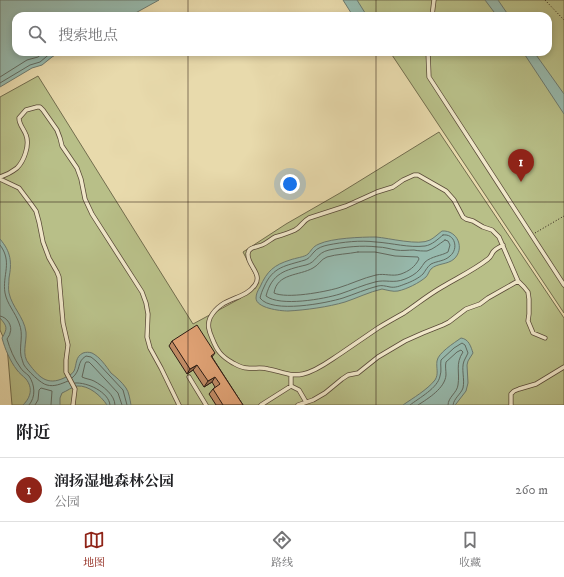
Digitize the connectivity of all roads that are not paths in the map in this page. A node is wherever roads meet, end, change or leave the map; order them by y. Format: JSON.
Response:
{"nodes":[{"id":1,"x":434,"y":0,"type":"edge"},
{"id":2,"x":432,"y":12,"type":"edge"},
{"id":3,"x":428,"y":56,"type":"edge"},
{"id":4,"x":0,"y":178,"type":"edge"},
{"id":5,"x":503,"y":245,"type":"junction"},
{"id":6,"x":518,"y":281,"type":"junction"},
{"id":7,"x":564,"y":285,"type":"edge"},
{"id":8,"x":545,"y":338,"type":"dead end"},
{"id":9,"x":564,"y":367,"type":"edge"},
{"id":10,"x":291,"y":375,"type":"junction"},
{"id":11,"x":189,"y":377,"type":"dead end"},
{"id":12,"x":290,"y":386,"type":"junction"},
{"id":13,"x":306,"y":402,"type":"junction"},
{"id":14,"x":74,"y":405,"type":"edge"},
{"id":15,"x":179,"y":405,"type":"edge"},
{"id":16,"x":206,"y":405,"type":"edge"},
{"id":17,"x":261,"y":405,"type":"edge"},
{"id":18,"x":298,"y":405,"type":"edge"},
{"id":19,"x":511,"y":405,"type":"edge"}],
"edges":[{"from":1,"to":2,"type":"lane"},
{"from":3,"to":7,"type":"lane"},
{"from":4,"to":14,"type":"lane"},
{"from":4,"to":15,"type":"lane"},
{"from":5,"to":6,"type":"lane"},
{"from":5,"to":10,"type":"lane"},
{"from":5,"to":10,"type":"lane"},
{"from":6,"to":8,"type":"lane"},
{"from":6,"to":13,"type":"lane"},
{"from":9,"to":19,"type":"lane"},
{"from":10,"to":12,"type":"lane"},
{"from":11,"to":16,"type":"lane"},
{"from":12,"to":13,"type":"lane"},
{"from":12,"to":17,"type":"lane"},
{"from":13,"to":18,"type":"lane"}]}
